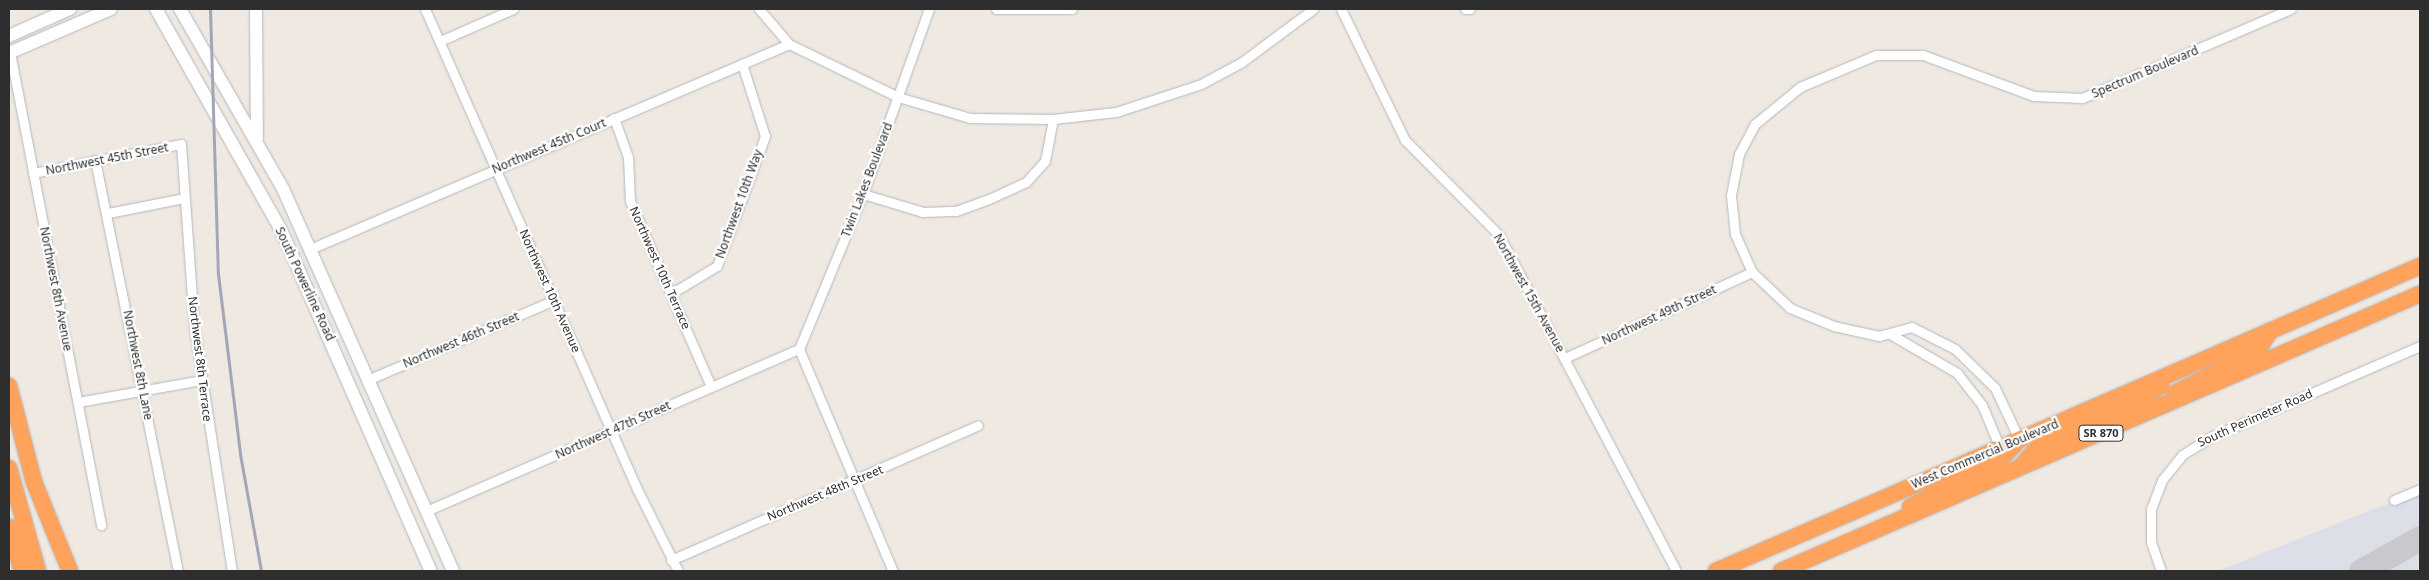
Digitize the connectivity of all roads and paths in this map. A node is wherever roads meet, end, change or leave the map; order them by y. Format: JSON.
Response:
{"nodes":[{"id":1,"x":70,"y":9,"type":"edge"},
{"id":2,"x":111,"y":9,"type":"edge"},
{"id":3,"x":156,"y":9,"type":"edge"},
{"id":4,"x":180,"y":9,"type":"edge"},
{"id":5,"x":256,"y":9,"type":"edge"},
{"id":6,"x":425,"y":9,"type":"edge"},
{"id":7,"x":513,"y":9,"type":"edge"},
{"id":8,"x":758,"y":9,"type":"edge"},
{"id":9,"x":929,"y":9,"type":"edge"},
{"id":10,"x":996,"y":9,"type":"edge"},
{"id":11,"x":1072,"y":9,"type":"edge"},
{"id":12,"x":1313,"y":9,"type":"edge"},
{"id":13,"x":1341,"y":9,"type":"edge"},
{"id":14,"x":2292,"y":9,"type":"edge"},
{"id":15,"x":9,"y":36,"type":"edge"},
{"id":16,"x":440,"y":41,"type":"junction"},
{"id":17,"x":788,"y":44,"type":"junction"},
{"id":18,"x":9,"y":52,"type":"edge"},
{"id":19,"x":742,"y":64,"type":"junction"},
{"id":20,"x":898,"y":97,"type":"junction"},
{"id":21,"x":614,"y":118,"type":"junction"},
{"id":22,"x":1053,"y":120,"type":"junction"},
{"id":23,"x":257,"y":138,"type":"junction"},
{"id":24,"x":181,"y":144,"type":"joint"},
{"id":25,"x":95,"y":160,"type":"junction"},
{"id":26,"x":496,"y":168,"type":"junction"},
{"id":27,"x":33,"y":173,"type":"junction"},
{"id":28,"x":862,"y":194,"type":"junction"},
{"id":29,"x":184,"y":198,"type":"junction"},
{"id":30,"x":108,"y":213,"type":"junction"},
{"id":31,"x":310,"y":249,"type":"junction"},
{"id":32,"x":2420,"y":266,"type":"edge"},
{"id":33,"x":1752,"y":272,"type":"junction"},
{"id":34,"x":672,"y":293,"type":"junction"},
{"id":35,"x":2420,"y":294,"type":"edge"},
{"id":36,"x":555,"y":300,"type":"junction"},
{"id":37,"x":2270,"y":331,"type":"junction"},
{"id":38,"x":1890,"y":334,"type":"junction"},
{"id":39,"x":2420,"y":346,"type":"edge"},
{"id":40,"x":799,"y":349,"type":"junction"},
{"id":41,"x":1565,"y":358,"type":"junction"},
{"id":42,"x":342,"y":367,"type":"junction"},
{"id":43,"x":2175,"y":372,"type":"junction"},
{"id":44,"x":200,"y":380,"type":"junction"},
{"id":45,"x":367,"y":380,"type":"junction"},
{"id":46,"x":9,"y":386,"type":"edge"},
{"id":47,"x":351,"y":386,"type":"junction"},
{"id":48,"x":711,"y":386,"type":"junction"},
{"id":49,"x":144,"y":392,"type":"junction"},
{"id":50,"x":78,"y":402,"type":"junction"},
{"id":51,"x":378,"y":405,"type":"junction"},
{"id":52,"x":2149,"y":412,"type":"junction"},
{"id":53,"x":978,"y":425,"type":"dead end"},
{"id":54,"x":612,"y":431,"type":"junction"},
{"id":55,"x":2019,"y":439,"type":"junction"},
{"id":56,"x":2000,"y":448,"type":"junction"},
{"id":57,"x":9,"y":468,"type":"edge"},
{"id":58,"x":2019,"y":468,"type":"junction"},
{"id":59,"x":857,"y":480,"type":"junction"},
{"id":60,"x":2420,"y":489,"type":"edge"},
{"id":61,"x":2394,"y":500,"type":"dead end"},
{"id":62,"x":426,"y":511,"type":"junction"},
{"id":63,"x":101,"y":525,"type":"dead end"},
{"id":64,"x":1887,"y":526,"type":"junction"},
{"id":65,"x":9,"y":527,"type":"edge"},
{"id":66,"x":671,"y":560,"type":"junction"},
{"id":67,"x":22,"y":571,"type":"edge"},
{"id":68,"x":38,"y":571,"type":"edge"},
{"id":69,"x":70,"y":571,"type":"edge"},
{"id":70,"x":178,"y":571,"type":"edge"},
{"id":71,"x":232,"y":571,"type":"edge"},
{"id":72,"x":432,"y":571,"type":"edge"},
{"id":73,"x":453,"y":571,"type":"edge"},
{"id":74,"x":678,"y":571,"type":"edge"},
{"id":75,"x":893,"y":571,"type":"edge"},
{"id":76,"x":1676,"y":571,"type":"edge"},
{"id":77,"x":1716,"y":571,"type":"edge"},
{"id":78,"x":1781,"y":571,"type":"edge"},
{"id":79,"x":2161,"y":571,"type":"edge"}],
"edges":[{"from":1,"to":15,"type":"main road"},
{"from":2,"to":18,"type":"main road"},
{"from":3,"to":42,"type":"main road","name":"South Powerline Road"},
{"from":4,"to":23,"type":"main road","name":"South Powerline Road"},
{"from":5,"to":23,"type":"main road"},
{"from":6,"to":16,"type":"street","name":"Northwest 10th Avenue"},
{"from":7,"to":16,"type":"street"},
{"from":8,"to":17,"type":"street"},
{"from":9,"to":20,"type":"street","name":"Twin Lakes Boulevard"},
{"from":10,"to":11,"type":"street"},
{"from":12,"to":22,"type":"street"},
{"from":13,"to":41,"type":"street","name":"Northwest 15th Avenue"},
{"from":14,"to":33,"type":"street","name":"Spectrum Boulevard"},
{"from":16,"to":26,"type":"street","name":"Northwest 10th Avenue"},
{"from":17,"to":19,"type":"street","name":"Northwest 45th Court"},
{"from":17,"to":20,"type":"street"},
{"from":18,"to":27,"type":"street","name":"Northwest 8th Avenue"},
{"from":19,"to":21,"type":"street","name":"Northwest 45th Court"},
{"from":19,"to":34,"type":"street","name":"Northwest 10th Way"},
{"from":20,"to":22,"type":"street"},
{"from":20,"to":28,"type":"street","name":"Twin Lakes Boulevard"},
{"from":21,"to":26,"type":"street","name":"Northwest 45th Court"},
{"from":21,"to":34,"type":"street","name":"Northwest 10th Terrace"},
{"from":22,"to":28,"type":"street"},
{"from":23,"to":31,"type":"main road","name":"South Powerline Road"},
{"from":24,"to":25,"type":"street","name":"Northwest 45th Street"},
{"from":24,"to":29,"type":"street","name":"Northwest 8th Terrace"},
{"from":25,"to":27,"type":"street","name":"Northwest 45th Street"},
{"from":25,"to":30,"type":"street","name":"Northwest 8th Lane"},
{"from":26,"to":31,"type":"street","name":"Northwest 45th Court"},
{"from":26,"to":36,"type":"street","name":"Northwest 10th Avenue"},
{"from":27,"to":50,"type":"street","name":"Northwest 8th Avenue"},
{"from":28,"to":40,"type":"street","name":"Twin Lakes Boulevard"},
{"from":29,"to":30,"type":"street"},
{"from":29,"to":44,"type":"street","name":"Northwest 8th Terrace"},
{"from":30,"to":49,"type":"street","name":"Northwest 8th Lane"},
{"from":31,"to":45,"type":"main road","name":"South Powerline Road"},
{"from":32,"to":37,"type":"highway","name":"West Commercial Boulevard","number":"SR 870"},
{"from":33,"to":38,"type":"street"},
{"from":33,"to":41,"type":"street","name":"Northwest 49th Street"},
{"from":34,"to":48,"type":"street","name":"Northwest 10th Terrace"},
{"from":35,"to":52,"type":"highway","name":"West Commercial Boulevard","number":"SR 870"},
{"from":36,"to":45,"type":"street","name":"Northwest 46th Street"},
{"from":36,"to":54,"type":"street","name":"Northwest 10th Avenue"},
{"from":37,"to":43,"type":"highway","name":"West Commercial Boulevard","number":"SR 870"},
{"from":37,"to":52,"type":"highway"},
{"from":38,"to":55,"type":"street"},
{"from":38,"to":56,"type":"street"},
{"from":39,"to":79,"type":"street","name":"South Perimeter Road"},
{"from":40,"to":48,"type":"street","name":"Northwest 47th Street"},
{"from":40,"to":59,"type":"street"},
{"from":41,"to":76,"type":"street","name":"Northwest 15th Avenue"},
{"from":42,"to":45,"type":"main road"},
{"from":42,"to":47,"type":"main road","name":"South Powerline Road"},
{"from":43,"to":55,"type":"highway","name":"West Commercial Boulevard","number":"SR 870"},
{"from":43,"to":58,"type":"highway"},
{"from":44,"to":49,"type":"street"},
{"from":44,"to":71,"type":"street","name":"Northwest 8th Terrace"},
{"from":45,"to":51,"type":"main road","name":"South Powerline Road"},
{"from":46,"to":69,"type":"highway"},
{"from":47,"to":51,"type":"main road"},
{"from":47,"to":72,"type":"main road","name":"South Powerline Road"},
{"from":48,"to":54,"type":"street","name":"Northwest 47th Street"},
{"from":49,"to":50,"type":"street"},
{"from":49,"to":70,"type":"street","name":"Northwest 8th Lane"},
{"from":50,"to":63,"type":"street","name":"Northwest 8th Avenue"},
{"from":51,"to":62,"type":"main road","name":"South Powerline Road"},
{"from":52,"to":58,"type":"highway","name":"West Commercial Boulevard","number":"SR 870"},
{"from":53,"to":59,"type":"street","name":"Northwest 48th Street"},
{"from":54,"to":62,"type":"street","name":"Northwest 47th Street"},
{"from":54,"to":66,"type":"street","name":"Northwest 10th Avenue"},
{"from":55,"to":56,"type":"highway","name":"West Commercial Boulevard","number":"SR 870"},
{"from":55,"to":64,"type":"highway"},
{"from":56,"to":77,"type":"highway","name":"West Commercial Boulevard","number":"SR 870"},
{"from":57,"to":68,"type":"highway"},
{"from":58,"to":64,"type":"highway","name":"West Commercial Boulevard","number":"SR 870"},
{"from":59,"to":66,"type":"street","name":"Northwest 48th Street"},
{"from":59,"to":75,"type":"street"},
{"from":60,"to":61,"type":"street"},
{"from":62,"to":73,"type":"main road","name":"South Powerline Road"},
{"from":64,"to":78,"type":"highway","name":"West Commercial Boulevard","number":"SR 870"},
{"from":65,"to":67,"type":"highway"},
{"from":66,"to":74,"type":"street","name":"Northwest 10th Avenue"}]}
